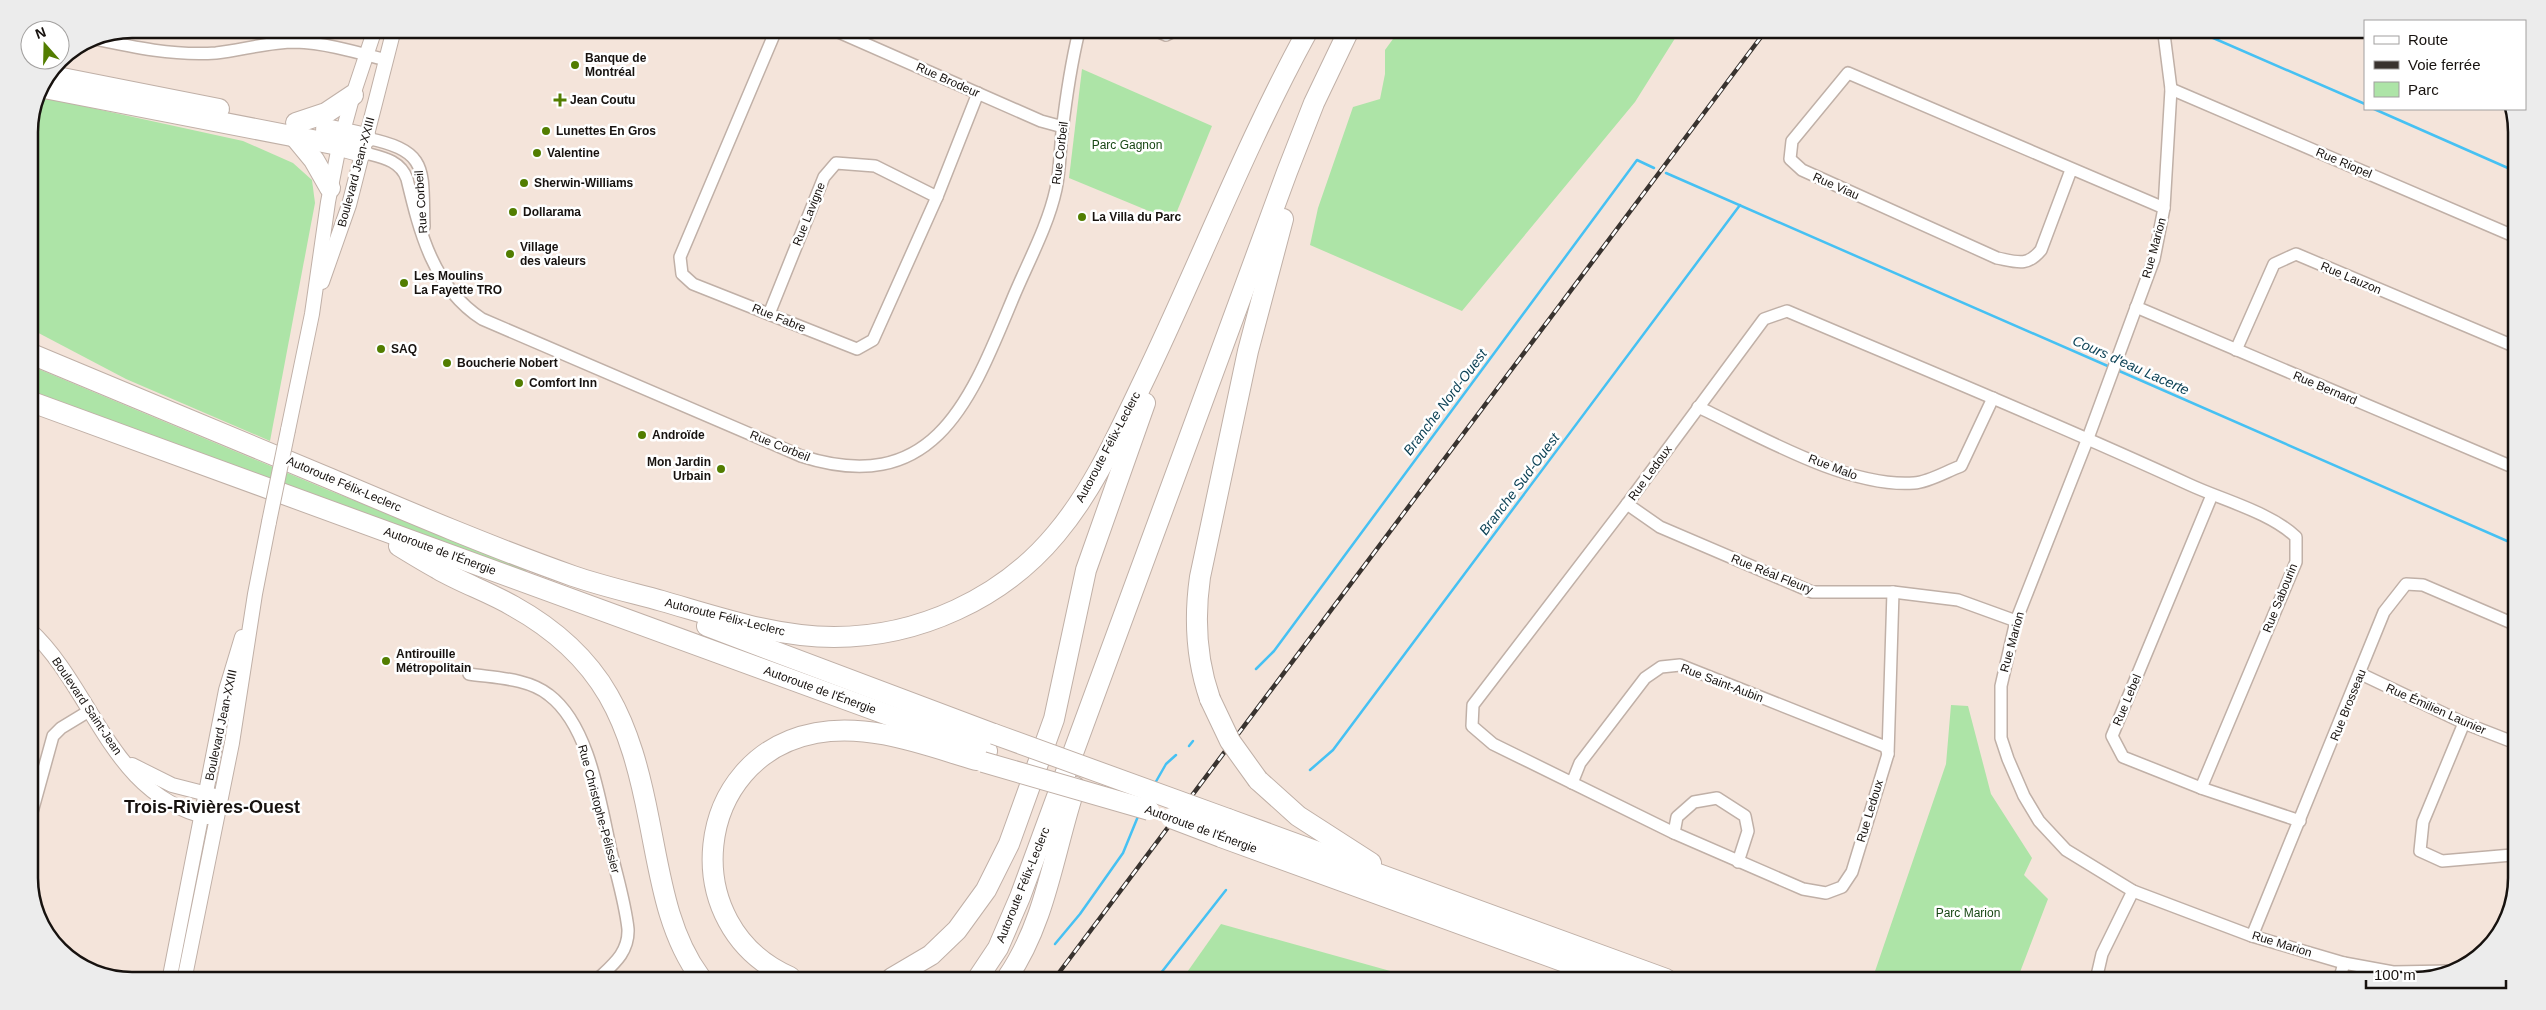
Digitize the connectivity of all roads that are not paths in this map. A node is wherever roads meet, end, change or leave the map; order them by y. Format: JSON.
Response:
{"nodes":[{"id":1,"x":372,"y":38,"type":"edge"},
{"id":2,"x":392,"y":38,"type":"edge"},
{"id":3,"x":773,"y":38,"type":"edge"},
{"id":4,"x":852,"y":38,"type":"edge"},
{"id":5,"x":1078,"y":38,"type":"edge"},
{"id":6,"x":1304,"y":38,"type":"edge"},
{"id":7,"x":1345,"y":38,"type":"edge"},
{"id":8,"x":2165,"y":38,"type":"edge"},
{"id":9,"x":106,"y":41,"type":"edge"},
{"id":10,"x":366,"y":55,"type":"junction"},
{"id":11,"x":386,"y":60,"type":"junction"},
{"id":12,"x":1327,"y":74,"type":"junction"},
{"id":13,"x":55,"y":77,"type":"edge"},
{"id":14,"x":48,"y":88,"type":"edge"},
{"id":15,"x":2171,"y":89,"type":"junction"},
{"id":16,"x":978,"y":93,"type":"junction"},
{"id":17,"x":352,"y":95,"type":"junction"},
{"id":18,"x":1063,"y":127,"type":"junction"},
{"id":19,"x":296,"y":130,"type":"junction"},
{"id":20,"x":341,"y":139,"type":"junction"},
{"id":21,"x":364,"y":145,"type":"junction"},
{"id":22,"x":2071,"y":170,"type":"junction"},
{"id":23,"x":330,"y":188,"type":"junction"},
{"id":24,"x":937,"y":197,"type":"junction"},
{"id":25,"x":2164,"y":208,"type":"junction"},
{"id":26,"x":2508,"y":234,"type":"edge"},
{"id":27,"x":424,"y":241,"type":"junction"},
{"id":28,"x":1180,"y":305,"type":"junction"},
{"id":29,"x":2136,"y":307,"type":"junction"},
{"id":30,"x":312,"y":314,"type":"junction"},
{"id":31,"x":769,"y":314,"type":"junction"},
{"id":32,"x":2508,"y":344,"type":"edge"},
{"id":33,"x":2236,"y":350,"type":"junction"},
{"id":34,"x":38,"y":356,"type":"edge"},
{"id":35,"x":1993,"y":398,"type":"junction"},
{"id":36,"x":38,"y":404,"type":"edge"},
{"id":37,"x":1698,"y":407,"type":"junction"},
{"id":38,"x":2088,"y":438,"type":"junction"},
{"id":39,"x":2508,"y":465,"type":"edge"},
{"id":40,"x":1174,"y":481,"type":"junction"},
{"id":41,"x":2212,"y":495,"type":"junction"},
{"id":42,"x":1627,"y":504,"type":"junction"},
{"id":43,"x":361,"y":522,"type":"junction"},
{"id":44,"x":576,"y":577,"type":"junction"},
{"id":45,"x":1893,"y":592,"type":"junction"},
{"id":46,"x":255,"y":594,"type":"junction"},
{"id":47,"x":2016,"y":621,"type":"junction"},
{"id":48,"x":2508,"y":621,"type":"edge"},
{"id":49,"x":38,"y":639,"type":"edge"},
{"id":50,"x":469,"y":674,"type":"dead end"},
{"id":51,"x":2361,"y":674,"type":"junction"},
{"id":52,"x":89,"y":711,"type":"junction"},
{"id":53,"x":2464,"y":723,"type":"junction"},
{"id":54,"x":2508,"y":740,"type":"edge"},
{"id":55,"x":988,"y":749,"type":"junction"},
{"id":56,"x":1888,"y":754,"type":"junction"},
{"id":57,"x":125,"y":762,"type":"junction"},
{"id":58,"x":1572,"y":783,"type":"junction"},
{"id":59,"x":2201,"y":788,"type":"junction"},
{"id":60,"x":38,"y":790,"type":"edge"},
{"id":61,"x":206,"y":794,"type":"junction"},
{"id":62,"x":221,"y":797,"type":"junction"},
{"id":63,"x":201,"y":816,"type":"junction"},
{"id":64,"x":216,"y":819,"type":"junction"},
{"id":65,"x":2300,"y":821,"type":"junction"},
{"id":66,"x":1225,"y":828,"type":"junction"},
{"id":67,"x":1674,"y":833,"type":"junction"},
{"id":68,"x":2508,"y":855,"type":"edge"},
{"id":69,"x":1738,"y":862,"type":"junction"},
{"id":70,"x":1402,"y":883,"type":"junction"},
{"id":71,"x":2133,"y":891,"type":"junction"},
{"id":72,"x":2252,"y":936,"type":"junction"},
{"id":73,"x":2344,"y":963,"type":"junction"},
{"id":74,"x":2430,"y":971,"type":"edge"},
{"id":75,"x":171,"y":972,"type":"edge"},
{"id":76,"x":186,"y":972,"type":"edge"},
{"id":77,"x":605,"y":972,"type":"edge"},
{"id":78,"x":697,"y":972,"type":"edge"},
{"id":79,"x":781,"y":972,"type":"edge"},
{"id":80,"x":902,"y":972,"type":"edge"},
{"id":81,"x":982,"y":972,"type":"edge"},
{"id":82,"x":1011,"y":972,"type":"edge"},
{"id":83,"x":1594,"y":972,"type":"edge"},
{"id":84,"x":1644,"y":972,"type":"edge"},
{"id":85,"x":2098,"y":972,"type":"edge"},
{"id":86,"x":2342,"y":972,"type":"edge"},
{"id":87,"x":2392,"y":972,"type":"edge"},
{"id":88,"x":2392,"y":972,"type":"edge"}],
"edges":[{"from":1,"to":10,"type":"street","name":"Boulevard Jean-XXIII"},
{"from":2,"to":11,"type":"street","name":"Boulevard Jean-XXIII"},
{"from":3,"to":31,"type":"street","name":"Rue Fabre"},
{"from":4,"to":16,"type":"street","name":"Rue Brodeur"},
{"from":5,"to":18,"type":"street","name":"Rue Corbeil"},
{"from":6,"to":28,"type":"highway","name":"Autoroute Félix-Leclerc"},
{"from":7,"to":12,"type":"highway","name":"Autoroute Félix-Leclerc"},
{"from":8,"to":15,"type":"street","name":"Rue Marion"},
{"from":9,"to":10,"type":"street"},
{"from":10,"to":11,"type":"street"},
{"from":10,"to":17,"type":"street","name":"Boulevard Jean-XXIII"},
{"from":11,"to":21,"type":"street","name":"Boulevard Jean-XXIII"},
{"from":12,"to":40,"type":"highway","name":"Autoroute Félix-Leclerc"},
{"from":12,"to":70,"type":"highway","bridge":true},
{"from":13,"to":19,"type":"highway"},
{"from":14,"to":19,"type":"highway"},
{"from":15,"to":25,"type":"street","name":"Rue Marion"},
{"from":15,"to":26,"type":"street","name":"Rue Riopel"},
{"from":16,"to":18,"type":"street","name":"Rue Brodeur"},
{"from":16,"to":24,"type":"street","name":"Rue Fabre"},
{"from":17,"to":19,"type":"highway"},
{"from":17,"to":20,"type":"street","name":"Boulevard Jean-XXIII"},
{"from":18,"to":27,"type":"street","name":"Rue Corbeil"},
{"from":19,"to":20,"type":"highway"},
{"from":19,"to":23,"type":"highway"},
{"from":20,"to":21,"type":"highway"},
{"from":20,"to":23,"type":"street","name":"Boulevard Jean-XXIII"},
{"from":21,"to":27,"type":"street","name":"Rue Corbeil"},
{"from":21,"to":27,"type":"street","name":"Rue Corbeil"},
{"from":21,"to":30,"type":"street","name":"Boulevard Jean-XXIII"},
{"from":22,"to":22,"type":"street","name":"Rue Viau"},
{"from":22,"to":25,"type":"street","name":"Rue Viau"},
{"from":23,"to":30,"type":"street","name":"Boulevard Jean-XXIII"},
{"from":24,"to":31,"type":"street","name":"Rue Fabre"},
{"from":24,"to":31,"type":"street","name":"Rue Lavigne"},
{"from":25,"to":29,"type":"street","name":"Rue Marion"},
{"from":28,"to":44,"type":"highway","name":"Autoroute Félix-Leclerc"},
{"from":28,"to":80,"type":"highway"},
{"from":29,"to":33,"type":"street","name":"Rue Bernard"},
{"from":29,"to":38,"type":"street","name":"Rue Marion"},
{"from":30,"to":46,"type":"street","name":"Boulevard Jean-XXIII","bridge":true},
{"from":32,"to":33,"type":"street","name":"Rue Lauzon"},
{"from":33,"to":39,"type":"street","name":"Rue Bernard"},
{"from":34,"to":44,"type":"highway","name":"Autoroute Félix-Leclerc"},
{"from":35,"to":37,"type":"street","name":"Rue Malo"},
{"from":35,"to":37,"type":"street","name":"Rue Ledoux"},
{"from":35,"to":38,"type":"street","name":"Rue Ledoux"},
{"from":36,"to":43,"type":"highway","name":"Autoroute de l'Énergie"},
{"from":37,"to":42,"type":"street","name":"Rue Ledoux"},
{"from":38,"to":41,"type":"street","name":"Rue Sabourin"},
{"from":38,"to":47,"type":"street","name":"Rue Marion"},
{"from":40,"to":81,"type":"highway","name":"Autoroute Félix-Leclerc"},
{"from":40,"to":82,"type":"highway"},
{"from":41,"to":59,"type":"street","name":"Rue Sabourin"},
{"from":41,"to":59,"type":"street","name":"Rue Lebel"},
{"from":42,"to":45,"type":"street","name":"Rue Réal Fleury"},
{"from":42,"to":58,"type":"street","name":"Rue Ledoux"},
{"from":43,"to":55,"type":"highway","name":"Autoroute de l'Énergie"},
{"from":43,"to":78,"type":"highway"},
{"from":44,"to":55,"type":"highway","name":"Autoroute de l'Énergie"},
{"from":45,"to":47,"type":"street","name":"Rue Réal Fleury"},
{"from":45,"to":56,"type":"street","name":"Rue Ledoux"},
{"from":46,"to":61,"type":"street","name":"Boulevard Jean-XXIII"},
{"from":46,"to":62,"type":"street","name":"Boulevard Jean-XXIII"},
{"from":47,"to":71,"type":"street","name":"Rue Marion"},
{"from":48,"to":51,"type":"street","name":"Rue Brosseau"},
{"from":49,"to":52,"type":"street","name":"Boulevard Saint-Jean"},
{"from":50,"to":77,"type":"street","name":"Rue Christophe-Pélissier"},
{"from":51,"to":53,"type":"street","name":"Rue Émilien Launier"},
{"from":51,"to":65,"type":"street","name":"Rue Brosseau"},
{"from":52,"to":57,"type":"street","name":"Boulevard Saint-Jean"},
{"from":52,"to":60,"type":"street"},
{"from":53,"to":54,"type":"street","name":"Rue Émilien Launier"},
{"from":53,"to":68,"type":"street"},
{"from":55,"to":66,"type":"highway","name":"Autoroute de l'Énergie","bridge":true},
{"from":55,"to":66,"type":"highway","name":"Autoroute de l'Énergie","bridge":true},
{"from":55,"to":79,"type":"highway"},
{"from":56,"to":58,"type":"street","name":"Rue Saint-Aubin"},
{"from":56,"to":69,"type":"street","name":"Rue Ledoux"},
{"from":57,"to":61,"type":"street","name":"Boulevard Saint-Jean"},
{"from":57,"to":63,"type":"street","name":"Boulevard Saint-Jean"},
{"from":58,"to":67,"type":"street","name":"Rue Ledoux"},
{"from":59,"to":65,"type":"street","name":"Rue Lebel"},
{"from":61,"to":62,"type":"street","name":"Boulevard Saint-Jean"},
{"from":61,"to":63,"type":"street","name":"Boulevard Jean-XXIII"},
{"from":62,"to":64,"type":"street","name":"Boulevard Jean-XXIII"},
{"from":63,"to":64,"type":"street","name":"Boulevard Saint-Jean"},
{"from":63,"to":75,"type":"street","name":"Boulevard Jean-XXIII"},
{"from":64,"to":76,"type":"street","name":"Boulevard Jean-XXIII"},
{"from":65,"to":72,"type":"street","name":"Rue Brosseau"},
{"from":66,"to":70,"type":"highway","name":"Autoroute de l'Énergie"},
{"from":66,"to":83,"type":"highway","name":"Autoroute de l'Énergie"},
{"from":67,"to":69,"type":"street","name":"Rue Ledoux"},
{"from":67,"to":69,"type":"street"},
{"from":70,"to":84,"type":"highway","name":"Autoroute de l'Énergie"},
{"from":71,"to":72,"type":"street","name":"Rue Marion"},
{"from":71,"to":85,"type":"street"},
{"from":72,"to":73,"type":"street","name":"Rue Marion"},
{"from":73,"to":86,"type":"street"},
{"from":73,"to":87,"type":"street","name":"Rue Marion"},
{"from":74,"to":88,"type":"street","name":"Rue Marion"}]}
